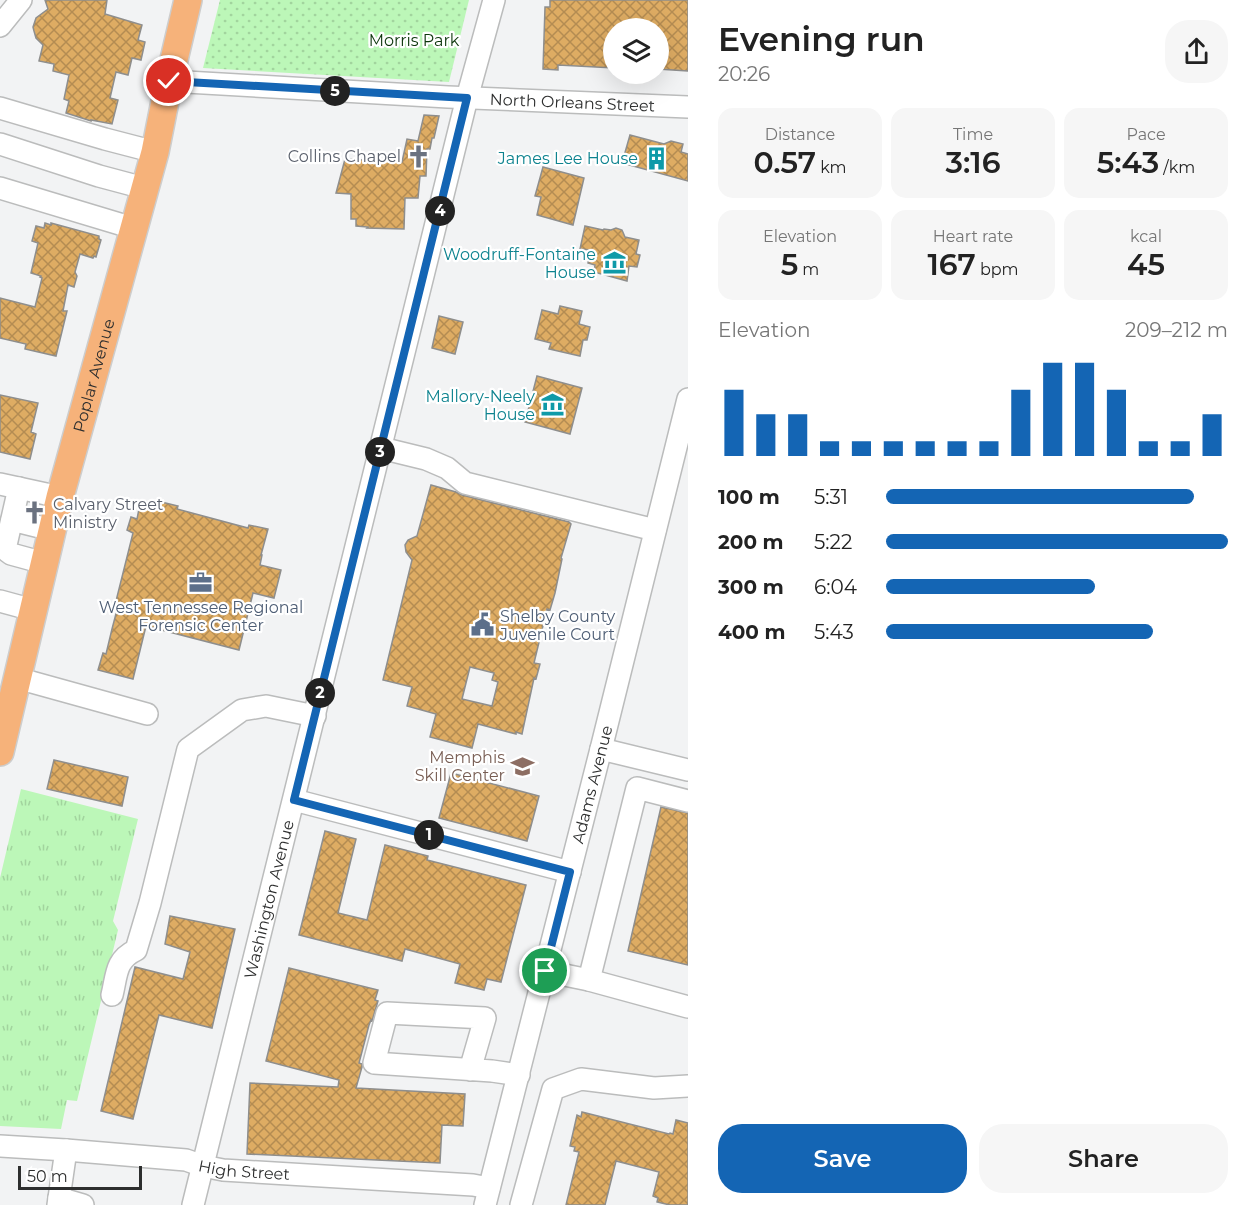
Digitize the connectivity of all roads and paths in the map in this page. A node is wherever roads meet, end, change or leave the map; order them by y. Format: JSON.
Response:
{"nodes":[{"id":1,"x":21,"y":0,"type":"edge"},
{"id":2,"x":188,"y":0,"type":"edge"},
{"id":3,"x":494,"y":0,"type":"edge"},
{"id":4,"x":0,"y":26,"type":"edge"},
{"id":5,"x":169,"y":81,"type":"junction"},
{"id":6,"x":467,"y":98,"type":"junction"},
{"id":7,"x":688,"y":107,"type":"edge"},
{"id":8,"x":0,"y":108,"type":"edge"},
{"id":9,"x":0,"y":144,"type":"edge"},
{"id":10,"x":155,"y":152,"type":"junction"},
{"id":11,"x":0,"y":188,"type":"edge"},
{"id":12,"x":144,"y":188,"type":"junction"},
{"id":13,"x":134,"y":228,"type":"junction"},
{"id":14,"x":688,"y":399,"type":"edge"},
{"id":15,"x":381,"y":448,"type":"junction"},
{"id":16,"x":9,"y":486,"type":"edge"},
{"id":17,"x":60,"y":497,"type":"junction"},
{"id":18,"x":12,"y":520,"type":"junction"},
{"id":19,"x":52,"y":530,"type":"junction"},
{"id":20,"x":655,"y":530,"type":"junction"},
{"id":21,"x":44,"y":563,"type":"junction"},
{"id":22,"x":0,"y":601,"type":"edge"},
{"id":23,"x":33,"y":610,"type":"junction"},
{"id":24,"x":17,"y":678,"type":"junction"},
{"id":25,"x":147,"y":714,"type":"dead end"},
{"id":26,"x":315,"y":716,"type":"junction"},
{"id":27,"x":601,"y":749,"type":"junction"},
{"id":28,"x":0,"y":752,"type":"edge"},
{"id":29,"x":688,"y":770,"type":"edge"},
{"id":30,"x":294,"y":800,"type":"junction"},
{"id":31,"x":688,"y":801,"type":"edge"},
{"id":32,"x":570,"y":872,"type":"junction"},
{"id":33,"x":545,"y":971,"type":"junction"},
{"id":34,"x":589,"y":980,"type":"junction"},
{"id":35,"x":112,"y":995,"type":"dead end"},
{"id":36,"x":688,"y":1007,"type":"edge"},
{"id":37,"x":470,"y":1070,"type":"junction"},
{"id":38,"x":519,"y":1075,"type":"junction"},
{"id":39,"x":688,"y":1086,"type":"edge"},
{"id":40,"x":0,"y":1146,"type":"edge"},
{"id":41,"x":66,"y":1150,"type":"junction"},
{"id":42,"x":203,"y":1166,"type":"junction"},
{"id":43,"x":487,"y":1197,"type":"edge"},
{"id":44,"x":59,"y":1202,"type":"edge"},
{"id":45,"x":83,"y":1205,"type":"edge"},
{"id":46,"x":193,"y":1205,"type":"edge"},
{"id":47,"x":521,"y":1205,"type":"edge"}],
"edges":[{"from":1,"to":4,"type":"street"},
{"from":2,"to":5,"type":"main road","name":"Poplar Avenue"},
{"from":3,"to":6,"type":"street","name":"Washington Avenue"},
{"from":5,"to":6,"type":"street","name":"North Orleans Street"},
{"from":5,"to":10,"type":"main road","name":"Poplar Avenue"},
{"from":6,"to":7,"type":"street","name":"North Orleans Street"},
{"from":6,"to":15,"type":"street","name":"Washington Avenue"},
{"from":8,"to":10,"type":"street"},
{"from":9,"to":12,"type":"street"},
{"from":10,"to":12,"type":"main road","name":"Poplar Avenue"},
{"from":11,"to":13,"type":"street"},
{"from":12,"to":13,"type":"main road","name":"Poplar Avenue"},
{"from":13,"to":17,"type":"main road","name":"Poplar Avenue"},
{"from":14,"to":20,"type":"street","name":"Adams Avenue"},
{"from":15,"to":20,"type":"street"},
{"from":15,"to":26,"type":"street","name":"Washington Avenue"},
{"from":16,"to":17,"type":"street"},
{"from":16,"to":18,"type":"street"},
{"from":17,"to":19,"type":"main road","name":"Poplar Avenue"},
{"from":18,"to":19,"type":"street"},
{"from":18,"to":21,"type":"street"},
{"from":19,"to":21,"type":"main road","name":"Poplar Avenue"},
{"from":20,"to":27,"type":"street","name":"Adams Avenue"},
{"from":21,"to":23,"type":"main road","name":"Poplar Avenue"},
{"from":22,"to":23,"type":"street"},
{"from":23,"to":24,"type":"main road","name":"Poplar Avenue"},
{"from":24,"to":25,"type":"street"},
{"from":24,"to":28,"type":"main road","name":"Poplar Avenue"},
{"from":26,"to":30,"type":"street","name":"Washington Avenue"},
{"from":26,"to":35,"type":"street"},
{"from":27,"to":29,"type":"street"},
{"from":27,"to":32,"type":"street","name":"Adams Avenue"},
{"from":30,"to":32,"type":"street"},
{"from":30,"to":42,"type":"street","name":"Washington Avenue"},
{"from":31,"to":34,"type":"street"},
{"from":32,"to":33,"type":"street","name":"Adams Avenue"},
{"from":33,"to":34,"type":"street"},
{"from":33,"to":38,"type":"street","name":"Adams Avenue"},
{"from":34,"to":36,"type":"street"},
{"from":37,"to":37,"type":"street"},
{"from":37,"to":38,"type":"street"},
{"from":38,"to":43,"type":"street","name":"Adams Avenue"},
{"from":39,"to":47,"type":"street"},
{"from":40,"to":41,"type":"street","name":"High Street"},
{"from":41,"to":42,"type":"street","name":"High Street"},
{"from":41,"to":44,"type":"street"},
{"from":42,"to":43,"type":"street","name":"High Street"},
{"from":42,"to":46,"type":"street","name":"Washington Avenue"},
{"from":44,"to":45,"type":"street"}]}
